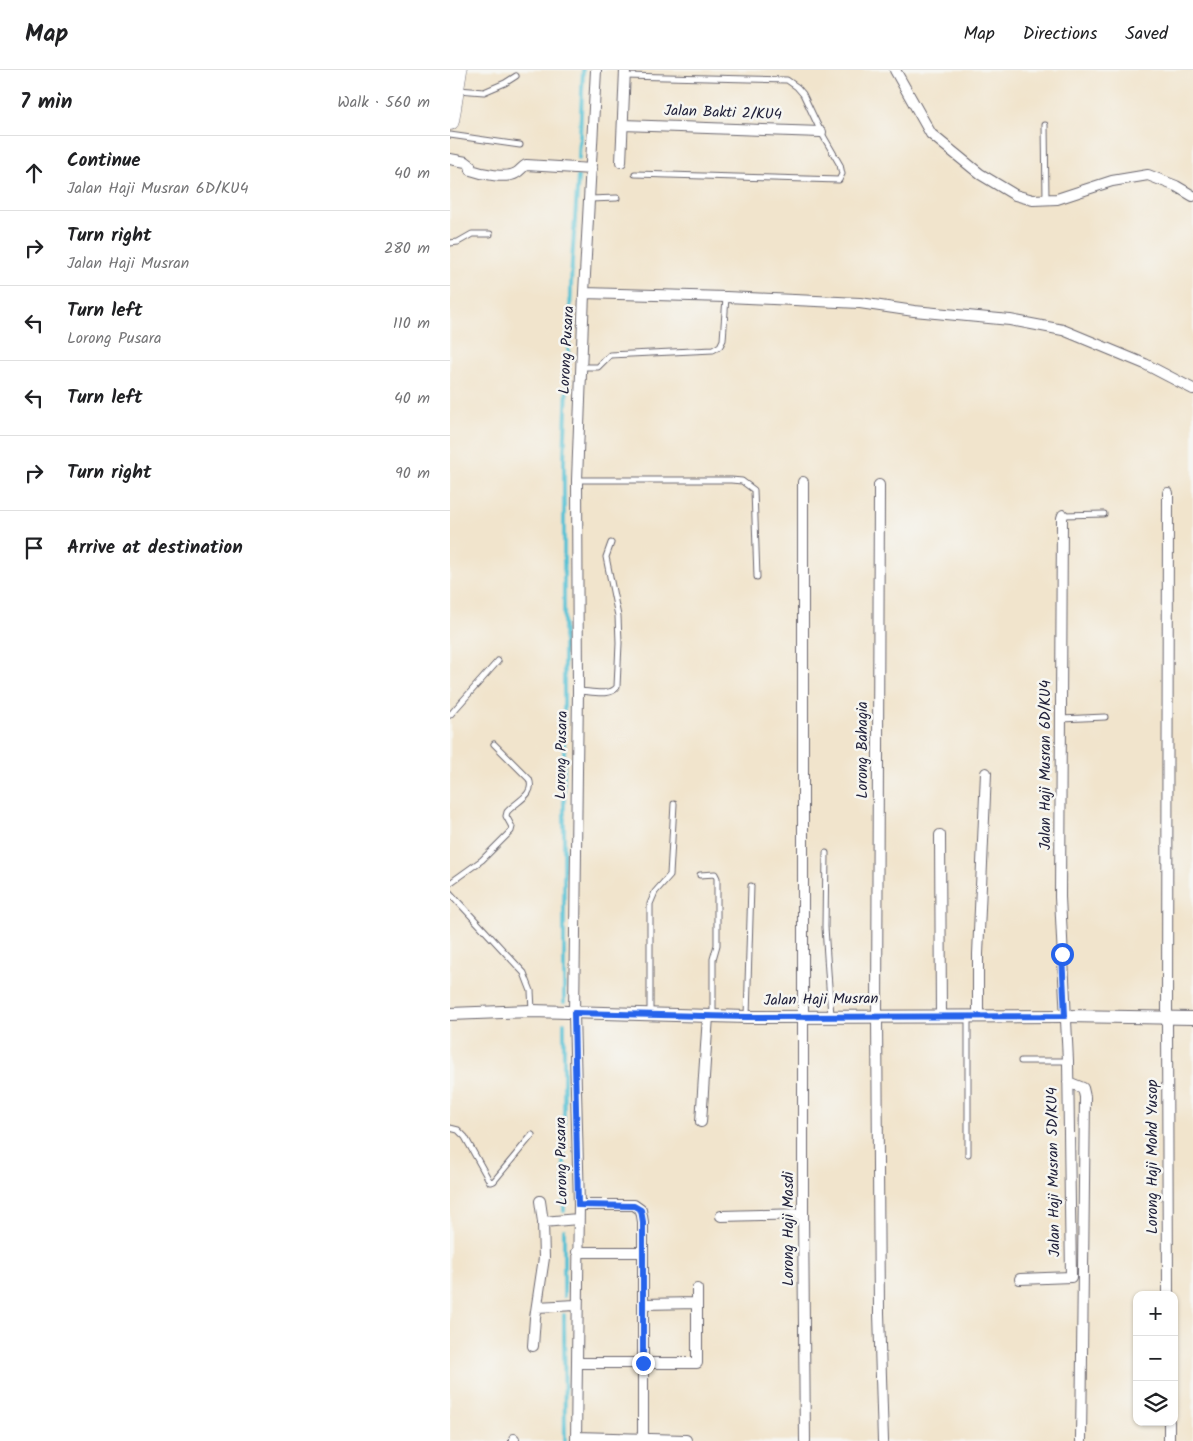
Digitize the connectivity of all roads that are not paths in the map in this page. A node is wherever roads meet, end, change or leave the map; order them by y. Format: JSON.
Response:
{"nodes":[{"id":1,"x":596,"y":70,"type":"edge"},
{"id":2,"x":895,"y":70,"type":"edge"},
{"id":3,"x":624,"y":73,"type":"edge"},
{"id":4,"x":455,"y":76,"type":"edge"},
{"id":5,"x":516,"y":76,"type":"dead end"},
{"id":6,"x":450,"y":121,"type":"edge"},
{"id":7,"x":623,"y":125,"type":"junction"},
{"id":8,"x":1045,"y":125,"type":"dead end"},
{"id":9,"x":821,"y":132,"type":"junction"},
{"id":10,"x":450,"y":135,"type":"edge"},
{"id":11,"x":520,"y":145,"type":"dead end"},
{"id":12,"x":450,"y":159,"type":"edge"},
{"id":13,"x":621,"y":162,"type":"dead end"},
{"id":14,"x":592,"y":168,"type":"junction"},
{"id":15,"x":635,"y":174,"type":"dead end"},
{"id":16,"x":1193,"y":196,"type":"edge"},
{"id":17,"x":617,"y":198,"type":"dead end"},
{"id":18,"x":590,"y":199,"type":"junction"},
{"id":19,"x":1046,"y":200,"type":"junction"},
{"id":20,"x":490,"y":234,"type":"dead end"},
{"id":21,"x":450,"y":243,"type":"edge"},
{"id":22,"x":584,"y":293,"type":"junction"},
{"id":23,"x":726,"y":297,"type":"junction"},
{"id":24,"x":581,"y":367,"type":"junction"},
{"id":25,"x":1193,"y":389,"type":"edge"},
{"id":26,"x":577,"y":480,"type":"junction"},
{"id":27,"x":803,"y":482,"type":"dead end"},
{"id":28,"x":879,"y":485,"type":"dead end"},
{"id":29,"x":1168,"y":493,"type":"dead end"},
{"id":30,"x":1104,"y":514,"type":"dead end"},
{"id":31,"x":1063,"y":515,"type":"joint"},
{"id":32,"x":611,"y":543,"type":"dead end"},
{"id":33,"x":757,"y":577,"type":"dead end"},
{"id":34,"x":498,"y":661,"type":"dead end"},
{"id":35,"x":578,"y":691,"type":"junction"},
{"id":36,"x":450,"y":715,"type":"edge"},
{"id":37,"x":1105,"y":717,"type":"dead end"},
{"id":38,"x":1061,"y":719,"type":"junction"},
{"id":39,"x":494,"y":744,"type":"dead end"},
{"id":40,"x":986,"y":772,"type":"dead end"},
{"id":41,"x":674,"y":804,"type":"dead end"},
{"id":42,"x":940,"y":835,"type":"dead end"},
{"id":43,"x":826,"y":853,"type":"dead end"},
{"id":44,"x":700,"y":875,"type":"dead end"},
{"id":45,"x":450,"y":883,"type":"edge"},
{"id":46,"x":751,"y":886,"type":"dead end"},
{"id":47,"x":450,"y":893,"type":"edge"},
{"id":48,"x":532,"y":1011,"type":"junction"},
{"id":49,"x":574,"y":1013,"type":"junction"},
{"id":50,"x":712,"y":1013,"type":"junction"},
{"id":51,"x":450,"y":1014,"type":"edge"},
{"id":52,"x":650,"y":1014,"type":"junction"},
{"id":53,"x":974,"y":1014,"type":"junction"},
{"id":54,"x":832,"y":1016,"type":"junction"},
{"id":55,"x":877,"y":1016,"type":"junction"},
{"id":56,"x":941,"y":1016,"type":"junction"},
{"id":57,"x":1065,"y":1016,"type":"junction"},
{"id":58,"x":747,"y":1017,"type":"junction"},
{"id":59,"x":804,"y":1017,"type":"junction"},
{"id":60,"x":1193,"y":1018,"type":"edge"},
{"id":61,"x":1167,"y":1019,"type":"junction"},
{"id":62,"x":1021,"y":1061,"type":"dead end"},
{"id":63,"x":1068,"y":1061,"type":"junction"},
{"id":64,"x":1068,"y":1082,"type":"junction"},
{"id":65,"x":701,"y":1122,"type":"dead end"},
{"id":66,"x":450,"y":1128,"type":"edge"},
{"id":67,"x":532,"y":1135,"type":"dead end"},
{"id":68,"x":968,"y":1154,"type":"dead end"},
{"id":69,"x":540,"y":1201,"type":"dead end"},
{"id":70,"x":578,"y":1205,"type":"junction"},
{"id":71,"x":803,"y":1214,"type":"junction"},
{"id":72,"x":721,"y":1216,"type":"dead end"},
{"id":73,"x":578,"y":1220,"type":"junction"},
{"id":74,"x":543,"y":1222,"type":"junction"},
{"id":75,"x":577,"y":1252,"type":"junction"},
{"id":76,"x":642,"y":1252,"type":"junction"},
{"id":77,"x":1020,"y":1279,"type":"dead end"},
{"id":78,"x":697,"y":1289,"type":"dead end"},
{"id":79,"x":1168,"y":1291,"type":"edge"},
{"id":80,"x":697,"y":1303,"type":"junction"},
{"id":81,"x":576,"y":1304,"type":"junction"},
{"id":82,"x":643,"y":1304,"type":"junction"},
{"id":83,"x":537,"y":1307,"type":"junction"},
{"id":84,"x":533,"y":1346,"type":"dead end"},
{"id":85,"x":577,"y":1363,"type":"junction"},
{"id":86,"x":643,"y":1363,"type":"junction"},
{"id":87,"x":1169,"y":1426,"type":"edge"},
{"id":88,"x":576,"y":1439,"type":"edge"},
{"id":89,"x":643,"y":1440,"type":"edge"},
{"id":90,"x":686,"y":1440,"type":"dead end"},
{"id":91,"x":805,"y":1441,"type":"edge"},
{"id":92,"x":882,"y":1441,"type":"edge"},
{"id":93,"x":1082,"y":1441,"type":"edge"},
{"id":94,"x":1169,"y":1441,"type":"edge"}],
"edges":[{"from":1,"to":14,"type":"street","name":"Lorong Pusara"},
{"from":2,"to":19,"type":"street"},
{"from":3,"to":7,"type":"street"},
{"from":3,"to":9,"type":"lane"},
{"from":4,"to":5,"type":"lane"},
{"from":4,"to":6,"type":"highway"},
{"from":7,"to":9,"type":"street","name":"Jalan Bakti 2/KU4"},
{"from":7,"to":13,"type":"street"},
{"from":8,"to":19,"type":"lane"},
{"from":9,"to":15,"type":"lane"},
{"from":10,"to":11,"type":"lane"},
{"from":12,"to":14,"type":"street"},
{"from":14,"to":18,"type":"street","name":"Lorong Pusara"},
{"from":16,"to":19,"type":"street"},
{"from":17,"to":18,"type":"lane"},
{"from":18,"to":22,"type":"street","name":"Lorong Pusara"},
{"from":20,"to":21,"type":"lane"},
{"from":22,"to":23,"type":"street"},
{"from":22,"to":24,"type":"street","name":"Lorong Pusara"},
{"from":23,"to":24,"type":"lane"},
{"from":23,"to":25,"type":"street"},
{"from":24,"to":26,"type":"street","name":"Lorong Pusara"},
{"from":26,"to":33,"type":"lane"},
{"from":26,"to":35,"type":"street","name":"Lorong Pusara"},
{"from":27,"to":59,"type":"street","name":"Lorong Haji Masdi"},
{"from":28,"to":55,"type":"street","name":"Lorong Bahagia"},
{"from":29,"to":61,"type":"street","name":"Lorong Haji Mohd Yusop"},
{"from":30,"to":31,"type":"lane"},
{"from":31,"to":38,"type":"street","name":"Jalan Haji Musran 6D/KU4"},
{"from":32,"to":35,"type":"lane"},
{"from":34,"to":36,"type":"lane"},
{"from":35,"to":49,"type":"street","name":"Lorong Pusara"},
{"from":37,"to":38,"type":"lane"},
{"from":38,"to":57,"type":"street","name":"Jalan Haji Musran 6D/KU4"},
{"from":39,"to":45,"type":"lane"},
{"from":40,"to":53,"type":"street"},
{"from":41,"to":52,"type":"lane"},
{"from":42,"to":56,"type":"street"},
{"from":43,"to":54,"type":"lane"},
{"from":44,"to":50,"type":"lane"},
{"from":46,"to":58,"type":"lane"},
{"from":47,"to":48,"type":"lane"},
{"from":48,"to":49,"type":"street","name":"Jalan Haji Musran"},
{"from":48,"to":51,"type":"street","name":"Jalan Haji Musran"},
{"from":49,"to":52,"type":"street","name":"Jalan Haji Musran"},
{"from":49,"to":70,"type":"street","name":"Lorong Pusara"},
{"from":50,"to":52,"type":"street","name":"Jalan Haji Musran"},
{"from":50,"to":58,"type":"street","name":"Jalan Haji Musran"},
{"from":50,"to":65,"type":"street"},
{"from":53,"to":56,"type":"street","name":"Jalan Haji Musran"},
{"from":53,"to":57,"type":"street","name":"Jalan Haji Musran"},
{"from":53,"to":68,"type":"lane"},
{"from":54,"to":55,"type":"street","name":"Jalan Haji Musran"},
{"from":54,"to":59,"type":"street","name":"Jalan Haji Musran"},
{"from":55,"to":56,"type":"street","name":"Jalan Haji Musran"},
{"from":55,"to":92,"type":"street","name":"Lorong Bahagia"},
{"from":57,"to":61,"type":"street","name":"Jalan Haji Musran"},
{"from":57,"to":63,"type":"street","name":"Jalan Haji Musran 5D/KU4"},
{"from":58,"to":59,"type":"street","name":"Jalan Haji Musran"},
{"from":59,"to":71,"type":"street","name":"Lorong Haji Masdi"},
{"from":60,"to":61,"type":"street","name":"Jalan Haji Musran"},
{"from":61,"to":79,"type":"street","name":"Lorong Haji Mohd Yusop"},
{"from":62,"to":63,"type":"lane"},
{"from":63,"to":64,"type":"street","name":"Jalan Haji Musran 5D/KU4"},
{"from":64,"to":77,"type":"street","name":"Jalan Haji Musran 5D/KU4"},
{"from":64,"to":93,"type":"street"},
{"from":66,"to":67,"type":"lane"},
{"from":69,"to":74,"type":"street"},
{"from":70,"to":73,"type":"street","name":"Lorong Pusara"},
{"from":70,"to":76,"type":"street"},
{"from":71,"to":72,"type":"street"},
{"from":71,"to":91,"type":"street","name":"Lorong Haji Masdi"},
{"from":73,"to":74,"type":"street"},
{"from":73,"to":75,"type":"street","name":"Lorong Pusara"},
{"from":74,"to":83,"type":"street"},
{"from":75,"to":76,"type":"street"},
{"from":75,"to":81,"type":"street","name":"Lorong Pusara"},
{"from":76,"to":82,"type":"street"},
{"from":78,"to":80,"type":"street"},
{"from":80,"to":82,"type":"street"},
{"from":80,"to":86,"type":"street"},
{"from":81,"to":83,"type":"street"},
{"from":81,"to":85,"type":"street","name":"Lorong Pusara"},
{"from":82,"to":86,"type":"street"},
{"from":83,"to":84,"type":"street"},
{"from":85,"to":86,"type":"street"},
{"from":85,"to":88,"type":"street","name":"Lorong Pusara"},
{"from":86,"to":89,"type":"street"},
{"from":87,"to":94,"type":"street"},
{"from":88,"to":89,"type":"street"},
{"from":89,"to":90,"type":"street"}]}
